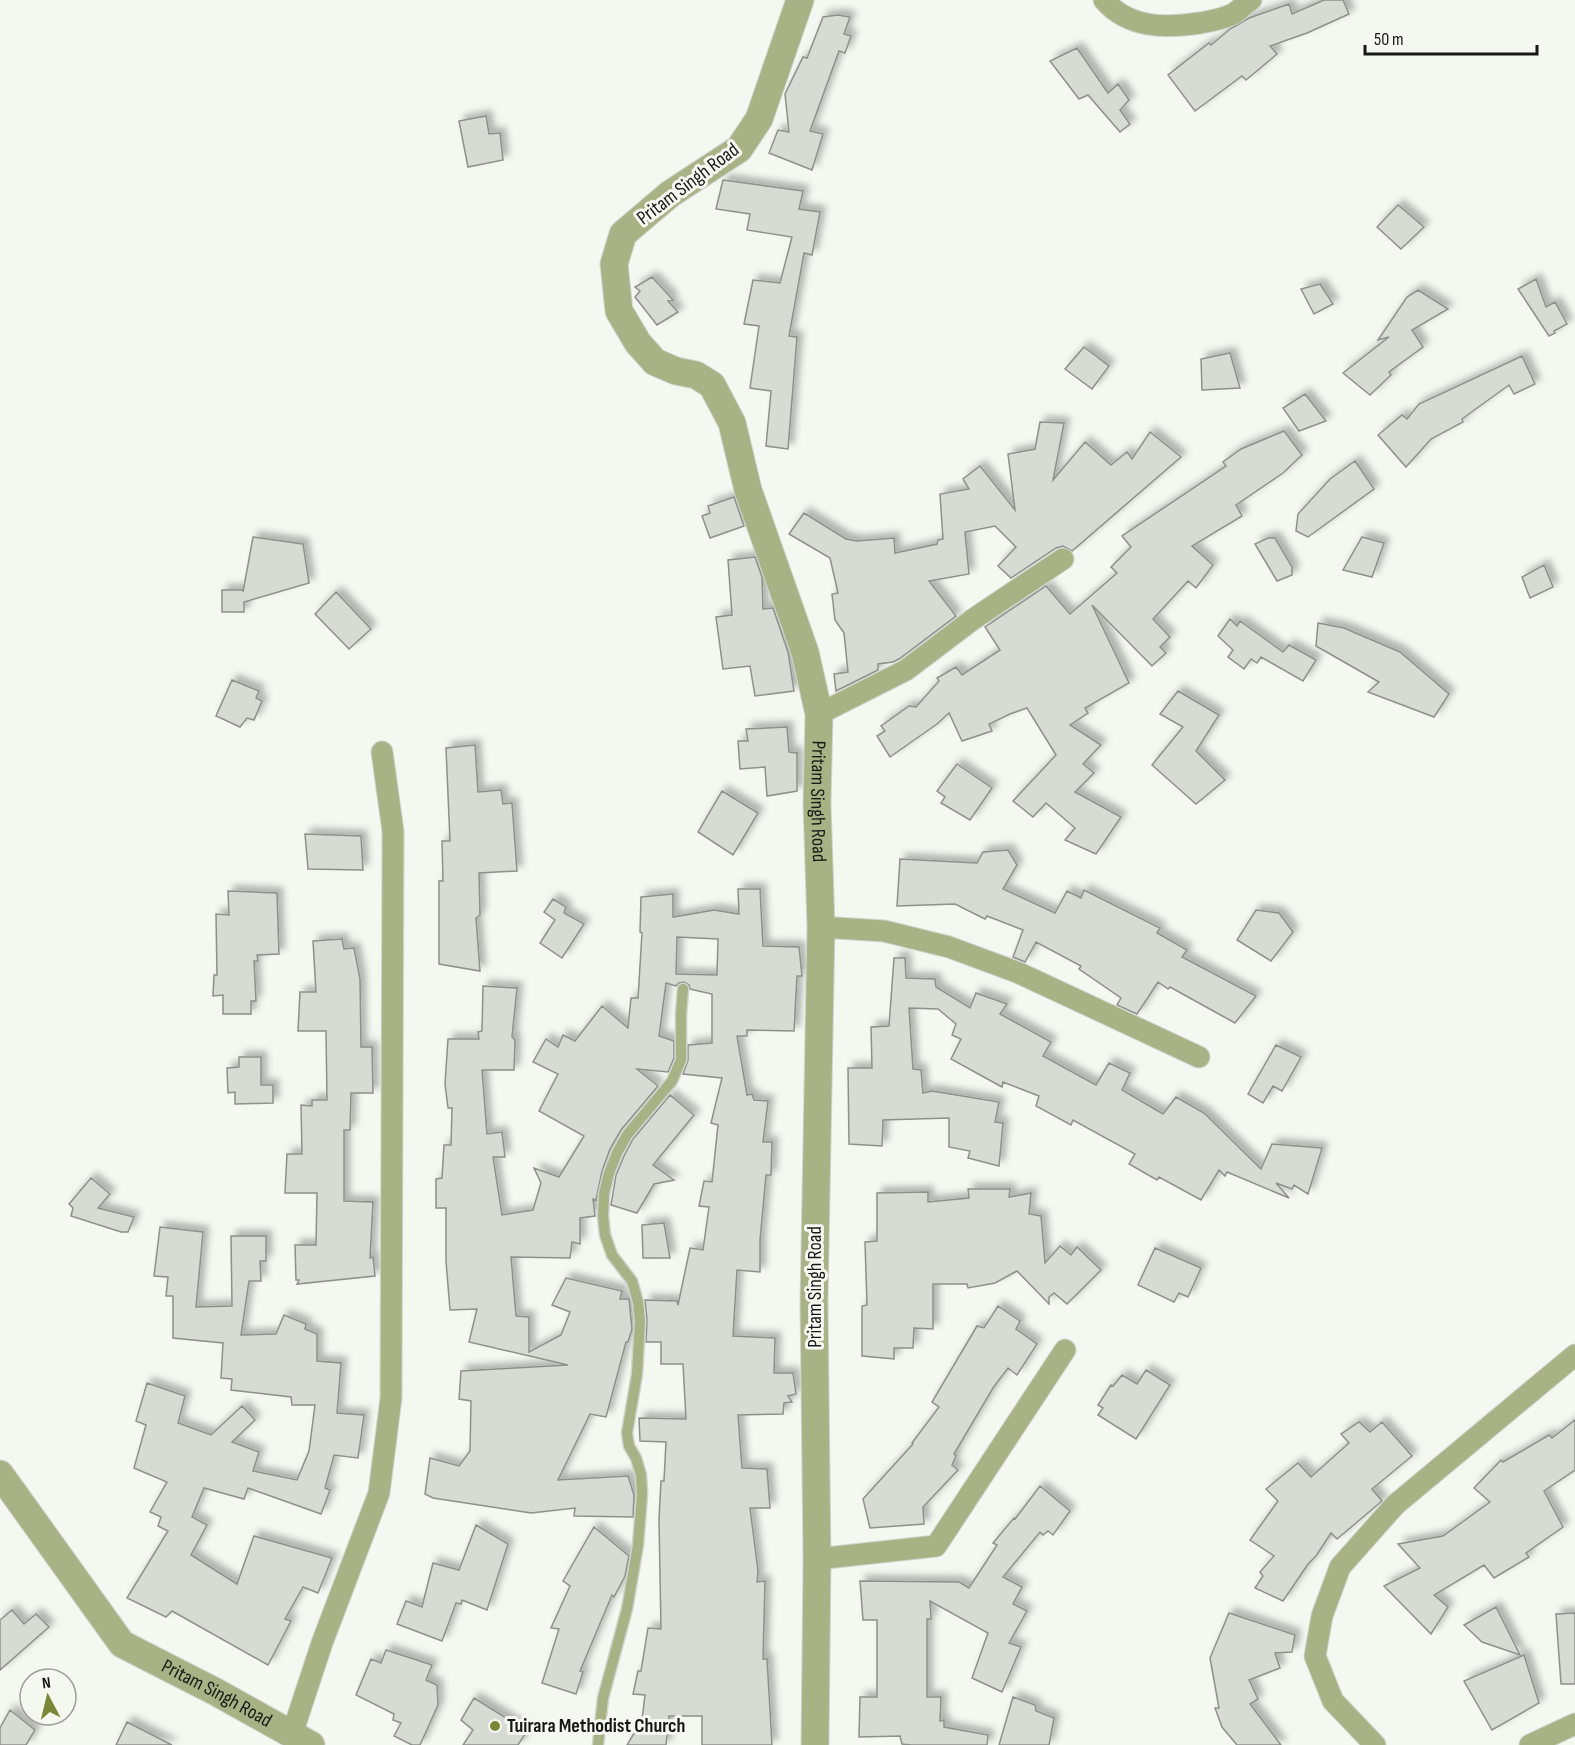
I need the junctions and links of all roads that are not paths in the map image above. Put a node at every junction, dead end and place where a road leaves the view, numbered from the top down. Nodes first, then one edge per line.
1 (800, 0) edge
2 (1104, 0) edge
3 (1251, 0) edge
4 (1063, 559) dead end
5 (819, 714) junction
6 (382, 752) dead end
7 (821, 927) junction
8 (684, 989) dead end
9 (1199, 1057) dead end
10 (1065, 1350) dead end
11 (1575, 1355) edge
12 (0, 1474) edge
13 (817, 1559) junction
14 (1575, 1724) edge
15 (302, 1740) edge
16 (598, 1745) edge
17 (815, 1745) edge
18 (1375, 1745) edge
19 (1530, 1745) edge

1 - 5 street, Pritam Singh Road
2 - 3 street
4 - 5 street
5 - 7 street, Pritam Singh Road
6 - 15 street
7 - 9 street
7 - 13 street, Pritam Singh Road
8 - 16 lane
10 - 13 street
11 - 18 street
12 - 15 street, Pritam Singh Road
13 - 17 street, Pritam Singh Road
14 - 19 street

